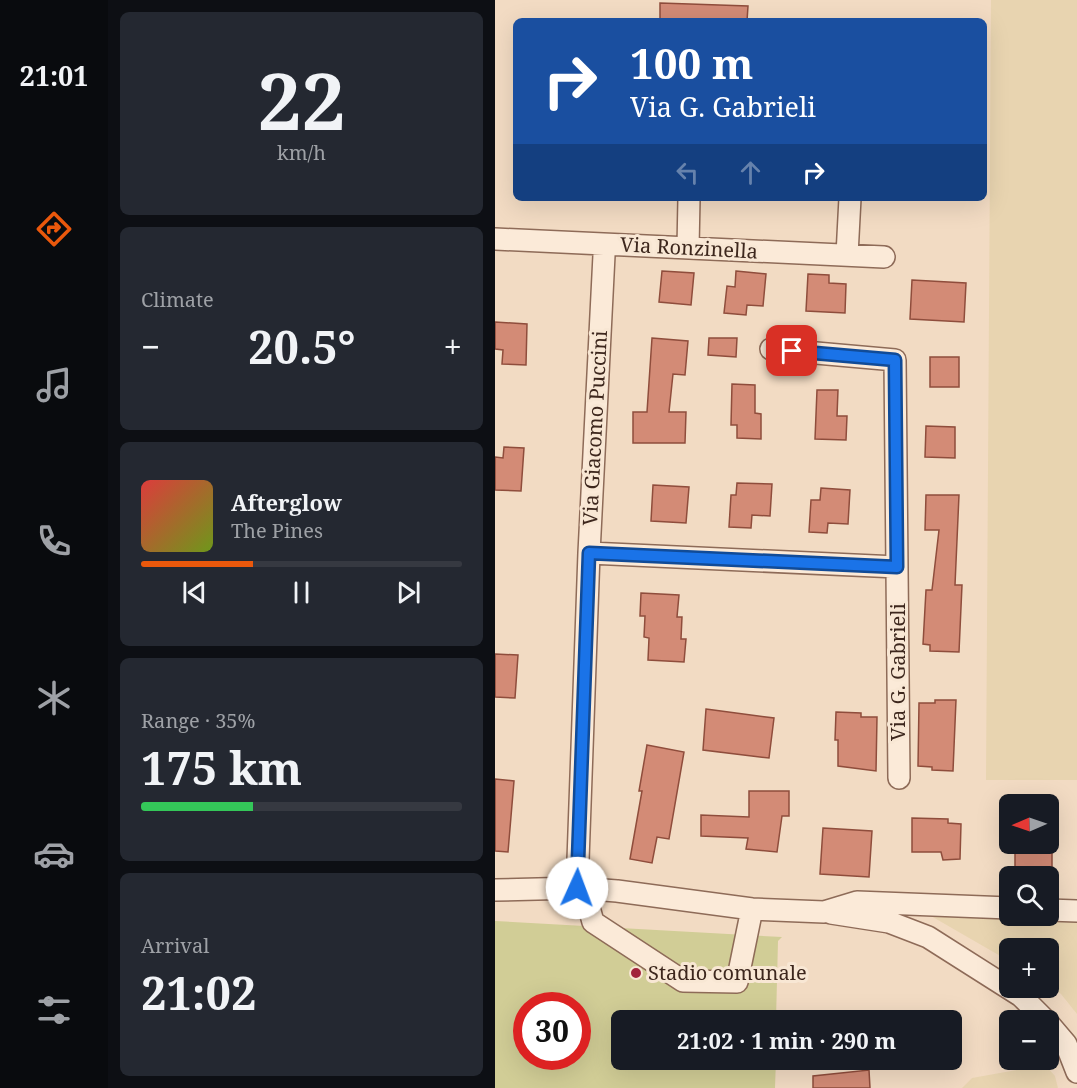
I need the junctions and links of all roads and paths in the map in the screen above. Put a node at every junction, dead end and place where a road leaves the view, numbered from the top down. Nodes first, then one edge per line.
1 (689, 201) edge
2 (850, 201) edge
3 (495, 239) edge
4 (688, 248) junction
5 (604, 255) dead end
6 (847, 255) junction
7 (884, 258) dead end
8 (771, 349) dead end
9 (589, 553) junction
10 (897, 567) junction
11 (899, 778) dead end
12 (581, 889) junction
13 (495, 890) edge
14 (999, 908) edge
15 (752, 909) junction
16 (1059, 910) edge
17 (1077, 911) edge
18 (824, 912) junction
19 (1035, 1010) edge
20 (1059, 1036) edge
21 (1077, 1072) edge

1 - 4 street
2 - 6 street
3 - 4 street, Via Ronzinella
4 - 6 street, Via Ronzinella
5 - 9 street, Via Giacomo Puccini
6 - 7 street, Via Ronzinella
8 - 10 street, Via G. Gabrieli
9 - 10 street
9 - 12 street, Via Giacomo Puccini
10 - 11 street, Via G. Gabrieli
12 - 13 street
12 - 15 street
12 - 15 street, Via Giacomo Puccini
14 - 18 street
15 - 18 street
16 - 17 street
18 - 19 street
20 - 21 street

